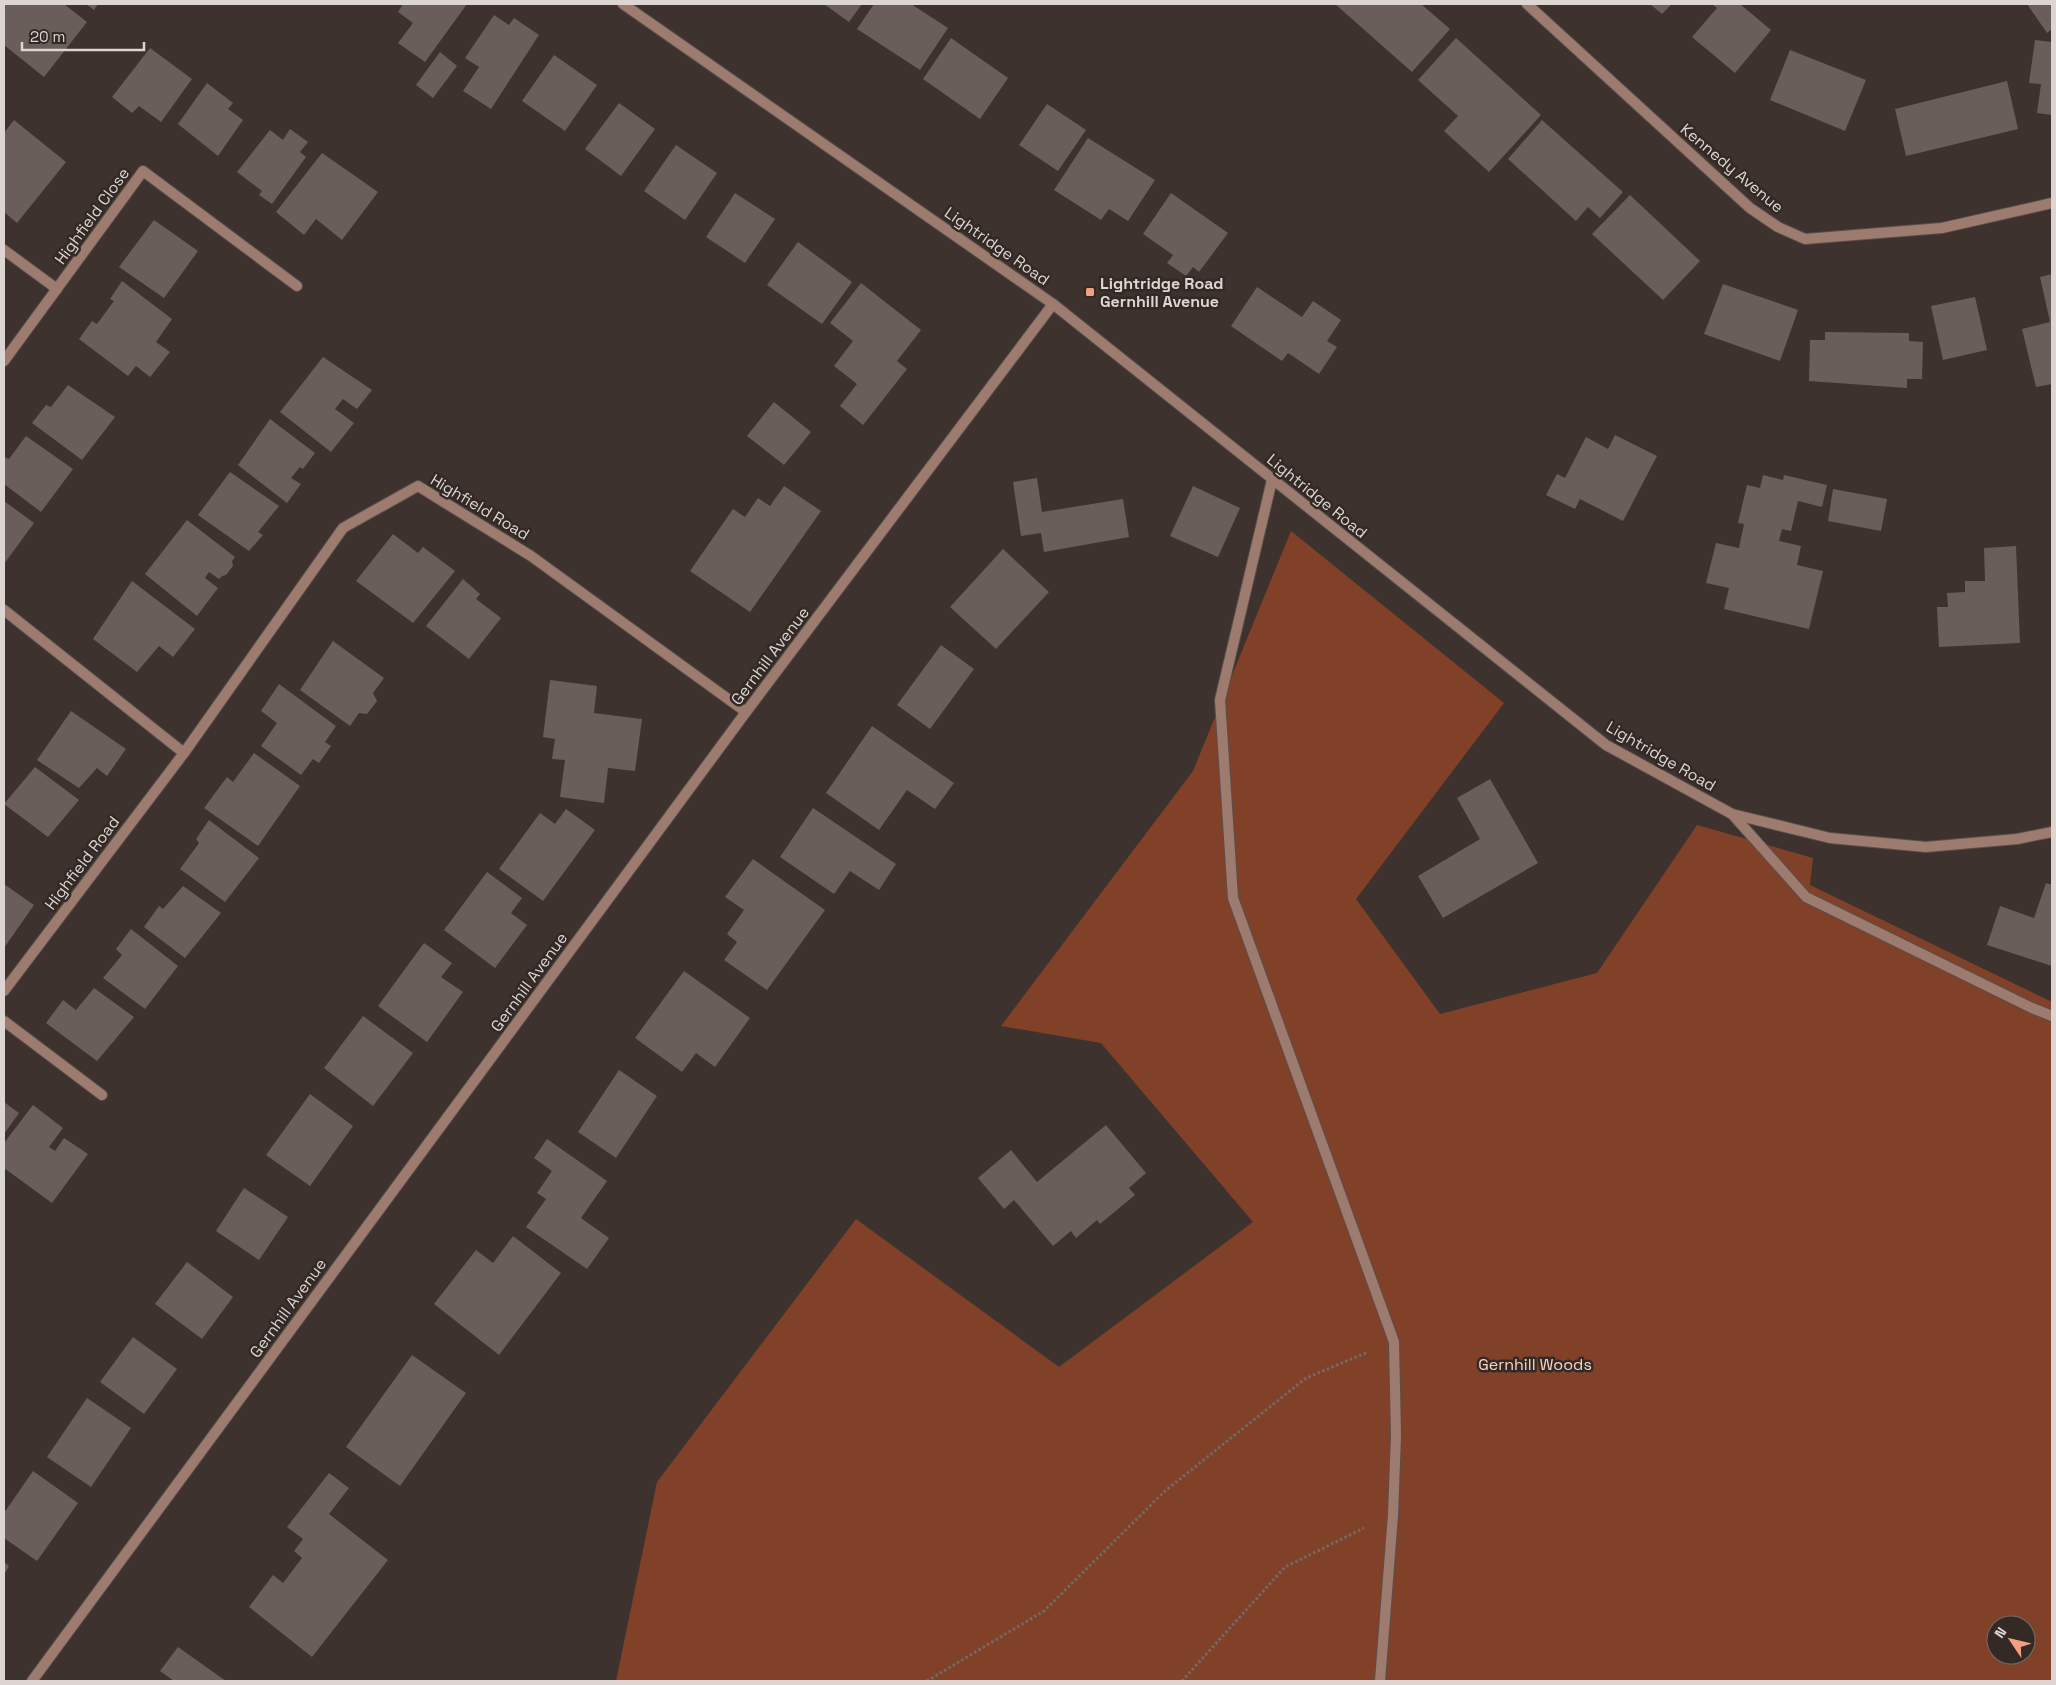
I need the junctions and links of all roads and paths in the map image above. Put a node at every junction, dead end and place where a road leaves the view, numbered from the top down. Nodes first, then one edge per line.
1 (624, 4) edge
2 (1527, 4) edge
3 (2052, 203) edge
4 (4, 250) edge
5 (297, 286) dead end
6 (57, 289) junction
7 (1053, 304) junction
8 (4, 361) edge
9 (1272, 480) junction
10 (4, 610) edge
11 (746, 712) junction
12 (184, 753) junction
13 (1732, 814) junction
14 (2052, 832) edge
15 (4, 992) edge
16 (2052, 1016) edge
17 (4, 1021) edge
18 (102, 1094) dead end
19 (1394, 1342) junction
20 (1392, 1515) junction
21 (32, 1681) edge
22 (927, 1681) edge
23 (1182, 1681) edge
24 (1380, 1681) edge

1 - 7 street, Lightridge Road
2 - 3 street, Kennedy Avenue
4 - 6 street
5 - 6 street, Highfield Close
6 - 8 street, Highfield Close
7 - 9 street, Lightridge Road
7 - 11 street, Gernhill Avenue
9 - 13 street, Lightridge Road
9 - 19 street
10 - 12 street
11 - 12 street, Highfield Road
11 - 21 street, Gernhill Avenue
12 - 15 street, Highfield Road
13 - 14 street, Lightridge Road
13 - 16 street
17 - 18 street
19 - 20 street
19 - 22 path
20 - 23 path
20 - 24 street

